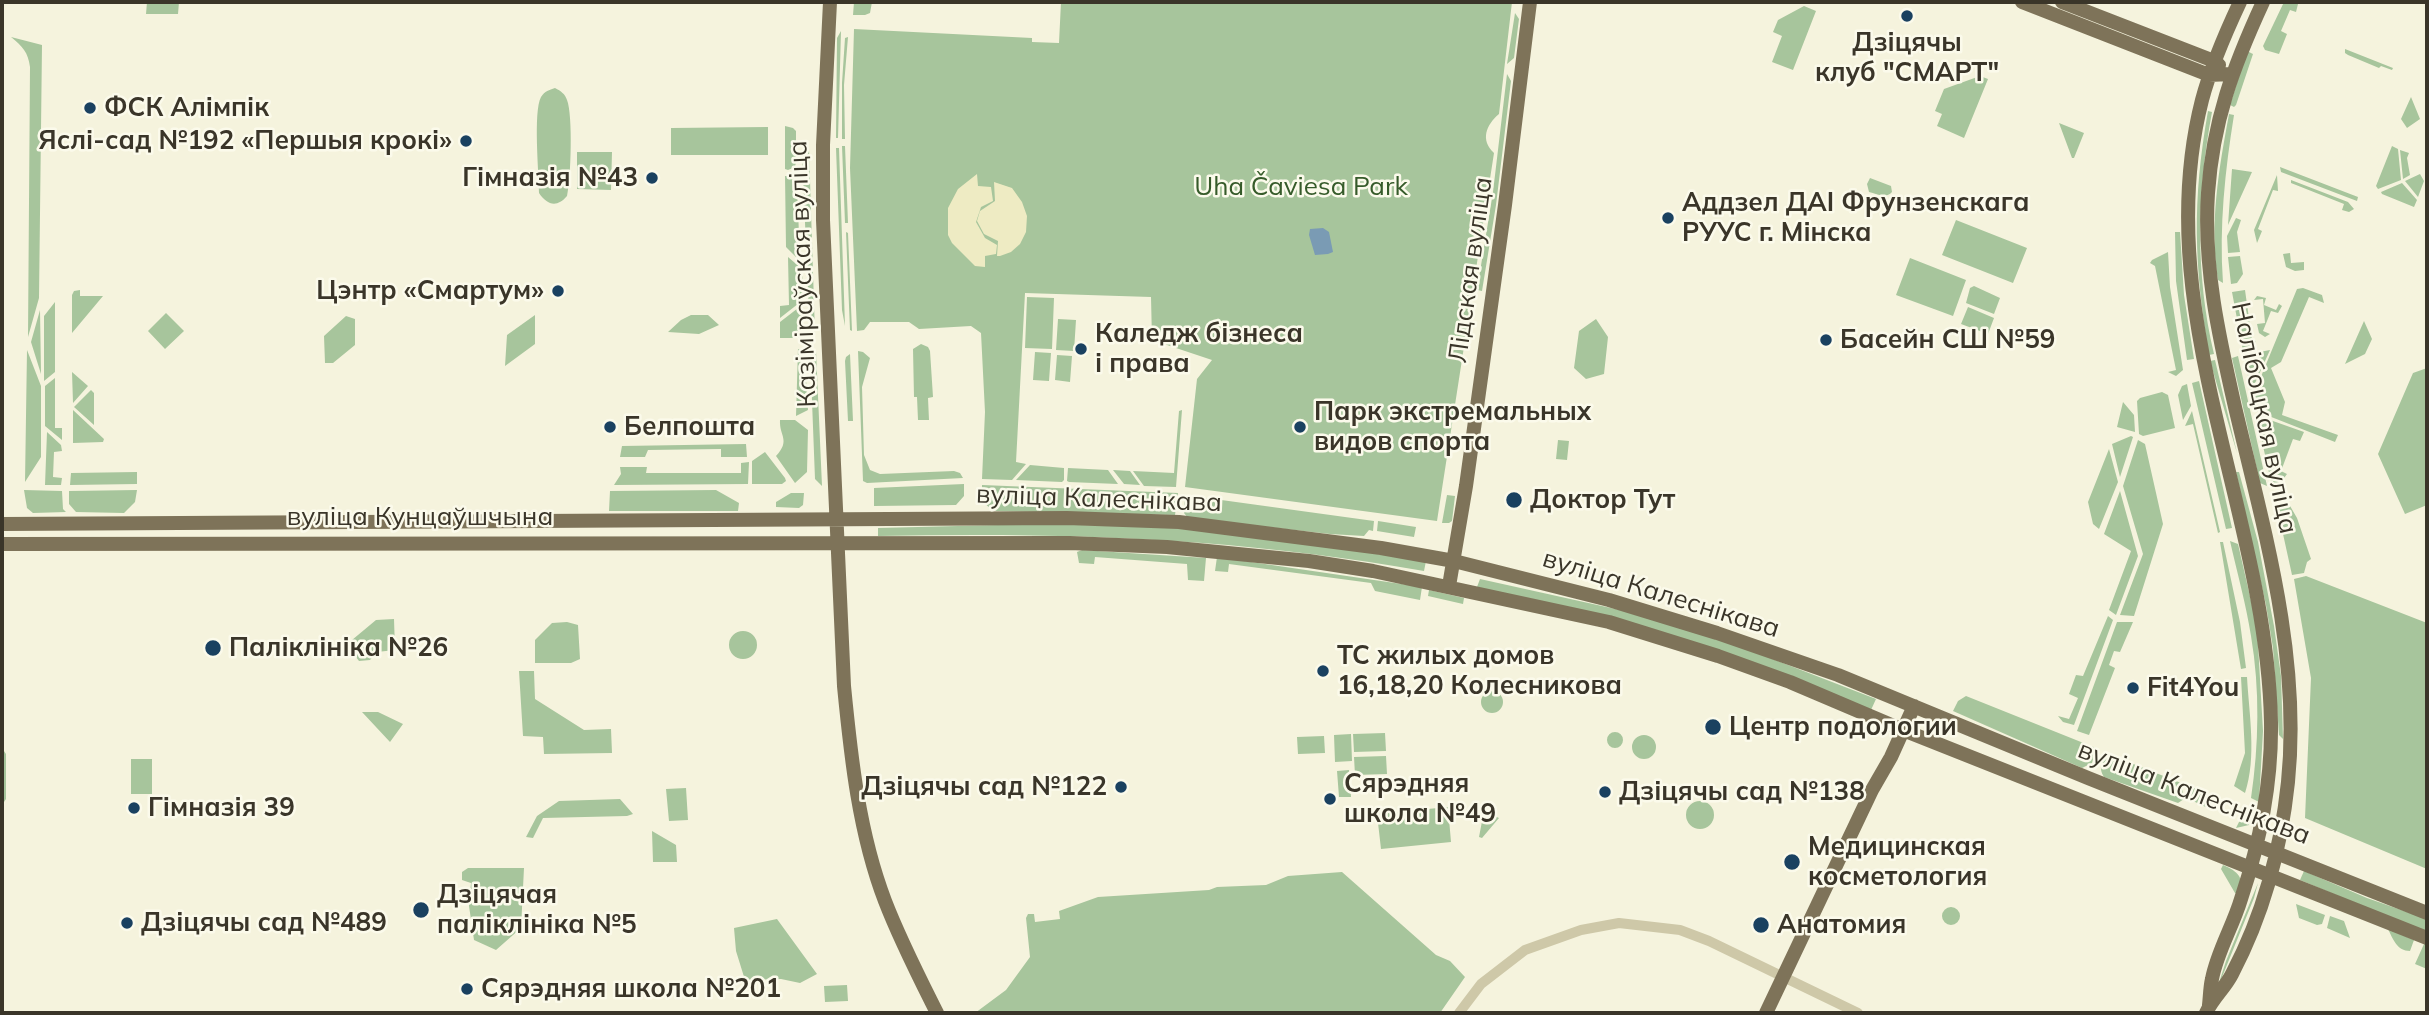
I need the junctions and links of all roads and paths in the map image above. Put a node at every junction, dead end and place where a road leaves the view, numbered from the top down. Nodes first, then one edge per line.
1 (830, 2) edge
2 (1530, 2) edge
3 (2022, 2) edge
4 (2062, 2) edge
5 (2240, 2) edge
6 (2263, 2) edge
7 (2214, 61) junction
8 (2231, 74) junction
9 (2209, 75) junction
10 (2248, 462) junction
11 (2228, 467) junction
12 (837, 519) junction
13 (2, 524) edge
14 (2, 544) edge
15 (838, 544) junction
16 (1454, 561) junction
17 (1449, 586) junction
18 (1914, 706) junction
19 (1903, 730) junction
20 (2257, 843) junction
21 (2277, 852) junction
22 (2250, 868) junction
23 (2271, 876) junction
24 (2427, 913) edge
25 (2427, 938) edge
26 (1783, 978) junction
27 (2208, 1009) edge
28 (937, 1013) edge
29 (1458, 1013) edge
30 (1766, 1013) edge
31 (1857, 1013) edge

1 - 12 main road, Казіміраўская вуліца
2 - 16 main road, Лідская вуліца
3 - 9 main road
4 - 7 main road
5 - 7 main road, Налібоцкая вуліца
6 - 8 main road, Налібоцкая вуліца
7 - 8 main road
7 - 9 main road, Налібоцкая вуліца
8 - 9 main road
8 - 10 main road, Налібоцкая вуліца
9 - 11 main road, Налібоцкая вуліца
10 - 11 main road
10 - 21 main road, Налібоцкая вуліца
11 - 20 main road, Налібоцкая вуліца
12 - 13 main road, вуліца Кунцаўшчына
12 - 15 main road, Казіміраўская вуліца
12 - 16 main road, вуліца Калеснікава
14 - 15 main road, вуліца Кунцаўшчына
15 - 17 main road, вуліца Калеснікава
15 - 28 main road, Казіміраўская вуліца
16 - 17 main road, Лідская вуліца
16 - 18 main road, вуліца Калеснікава
17 - 19 main road, вуліца Калеснікава
18 - 19 main road
18 - 20 main road, вуліца Калеснікава
19 - 22 main road, вуліца Калеснікава
19 - 26 main road
20 - 21 main road, вуліца Калеснікава
20 - 22 main road, Налібоцкая вуліца
21 - 23 main road, Налібоцкая вуліца
21 - 24 main road, вуліца Калеснікава
22 - 23 main road, вуліца Калеснікава
22 - 27 main road, Налібоцкая вуліца
23 - 25 main road, вуліца Калеснікава
23 - 27 main road, Налібоцкая вуліца
26 - 29 street
26 - 30 main road
26 - 31 street

